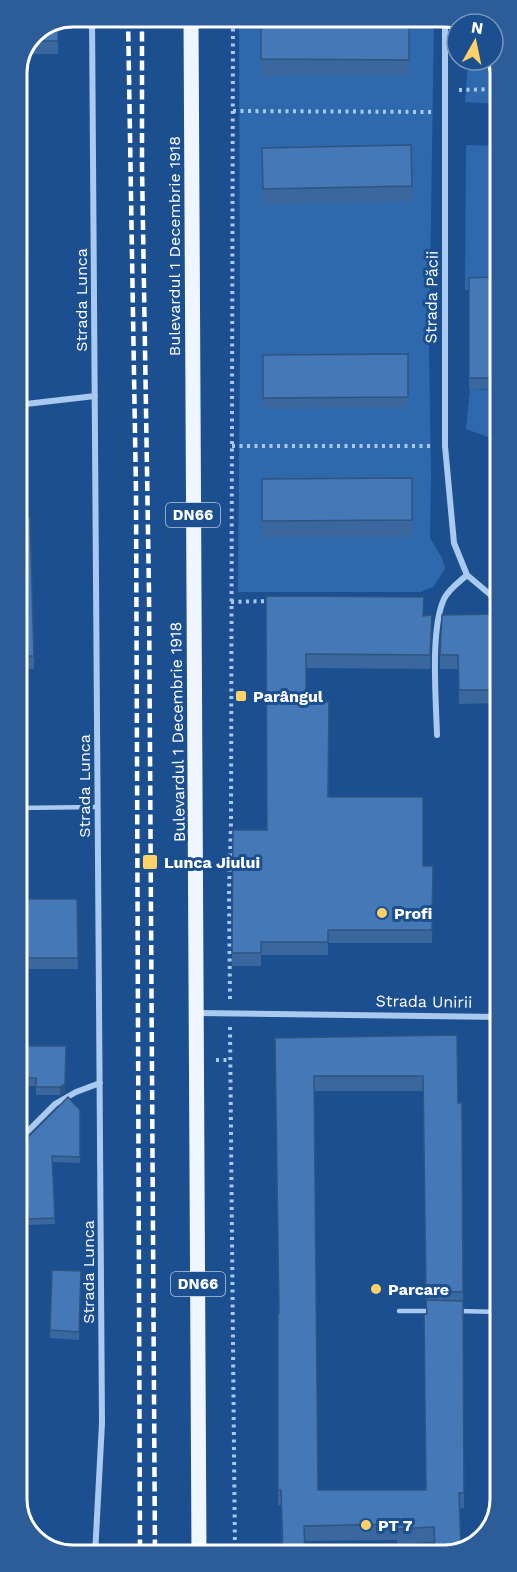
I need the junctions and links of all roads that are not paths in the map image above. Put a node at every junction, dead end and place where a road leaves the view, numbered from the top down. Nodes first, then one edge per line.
1 (92, 27) edge
2 (191, 27) edge
3 (446, 72) edge
4 (95, 396) junction
5 (27, 404) edge
6 (466, 575) junction
7 (490, 595) edge
8 (436, 735) dead end
9 (98, 807) junction
10 (27, 808) edge
11 (198, 1013) junction
12 (490, 1014) edge
13 (100, 1083) junction
14 (27, 1132) edge
15 (399, 1311) dead end
16 (434, 1311) edge
17 (457, 1311) edge
18 (490, 1312) edge
19 (96, 1545) edge
20 (199, 1545) edge

1 - 4 street, Strada Lunca
2 - 11 main road, Bulevardul 1 Decembrie 1918 / DN66
3 - 6 street, Strada Păcii
4 - 5 street
4 - 9 street, Strada Lunca
6 - 7 street
6 - 8 street
9 - 10 lane
9 - 13 street, Strada Lunca
11 - 12 street, Strada Unirii
11 - 20 main road, Bulevardul 1 Decembrie 1918 / DN66
13 - 14 street
13 - 19 street, Strada Lunca
15 - 16 lane
17 - 18 lane

